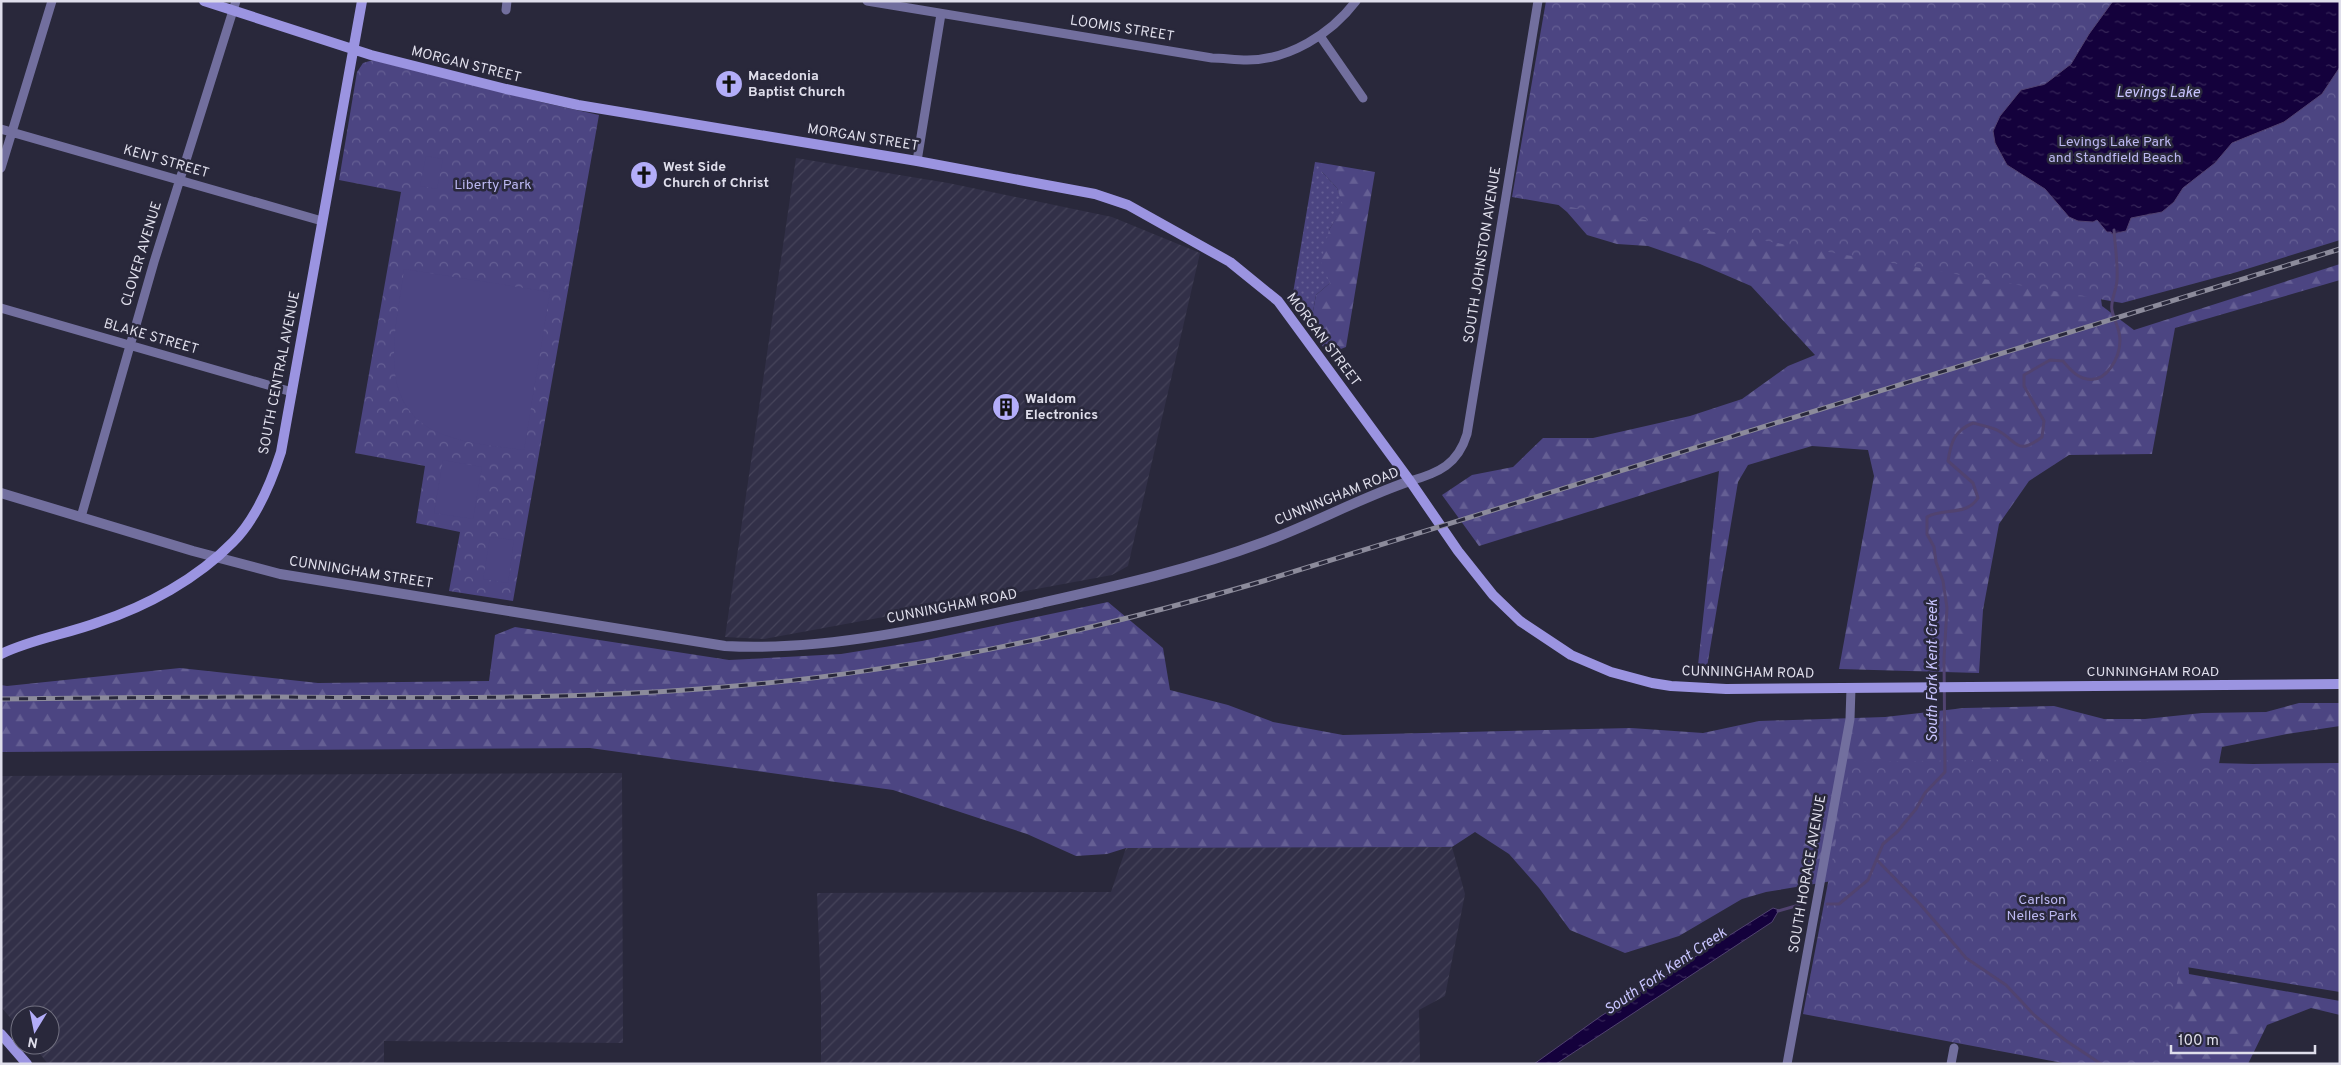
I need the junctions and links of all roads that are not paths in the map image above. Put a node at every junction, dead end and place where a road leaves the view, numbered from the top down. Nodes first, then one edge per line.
1 (52, 1) edge
2 (204, 1) edge
3 (362, 1) edge
4 (867, 1) edge
5 (1356, 1) edge
6 (1538, 1) edge
7 (235, 6) edge
8 (941, 14) junction
9 (1320, 36) junction
10 (354, 49) junction
11 (1363, 98) dead end
12 (1, 129) edge
13 (12, 132) junction
14 (917, 161) junction
15 (1, 168) edge
16 (179, 180) junction
17 (322, 221) junction
18 (1, 308) edge
19 (129, 345) junction
20 (292, 392) junction
21 (1410, 481) junction
22 (1, 493) edge
23 (81, 517) junction
24 (216, 557) junction
25 (725, 646) joint
26 (1, 654) edge
27 (2340, 684) edge
28 (1850, 688) junction
29 (1, 1034) edge
30 (1954, 1048) dead end
31 (27, 1064) edge
32 (1788, 1064) edge
33 (1951, 1064) edge

1 - 13 street
2 - 7 main road, MORGAN STREET
3 - 10 main road, SOUTH CENTRAL AVENUE
4 - 8 street, LOOMIS STREET
5 - 9 street, LOOMIS STREET
6 - 21 street, SOUTH JOHNSTON AVENUE
7 - 10 main road, MORGAN STREET
7 - 16 street, CLOVER AVENUE
8 - 9 street, LOOMIS STREET
8 - 14 street
9 - 11 street
10 - 14 main road, MORGAN STREET
10 - 17 main road, SOUTH CENTRAL AVENUE
12 - 13 street, KENT STREET
13 - 15 street
13 - 16 street, KENT STREET
14 - 21 main road, MORGAN STREET
16 - 17 street, KENT STREET
16 - 19 street, CLOVER AVENUE
17 - 20 main road, SOUTH CENTRAL AVENUE
18 - 19 street, BLAKE STREET
19 - 20 street, BLAKE STREET
19 - 23 street, CLOVER AVENUE
20 - 24 main road, SOUTH CENTRAL AVENUE
21 - 25 street, CUNNINGHAM ROAD
21 - 28 main road, CUNNINGHAM ROAD
22 - 23 street, CUNNINGHAM STREET
23 - 24 street, CUNNINGHAM STREET
24 - 25 street, CUNNINGHAM STREET
24 - 26 main road, SOUTH CENTRAL AVENUE
27 - 28 main road, CUNNINGHAM ROAD
28 - 32 street, SOUTH HORACE AVENUE
29 - 31 main road
30 - 33 street

